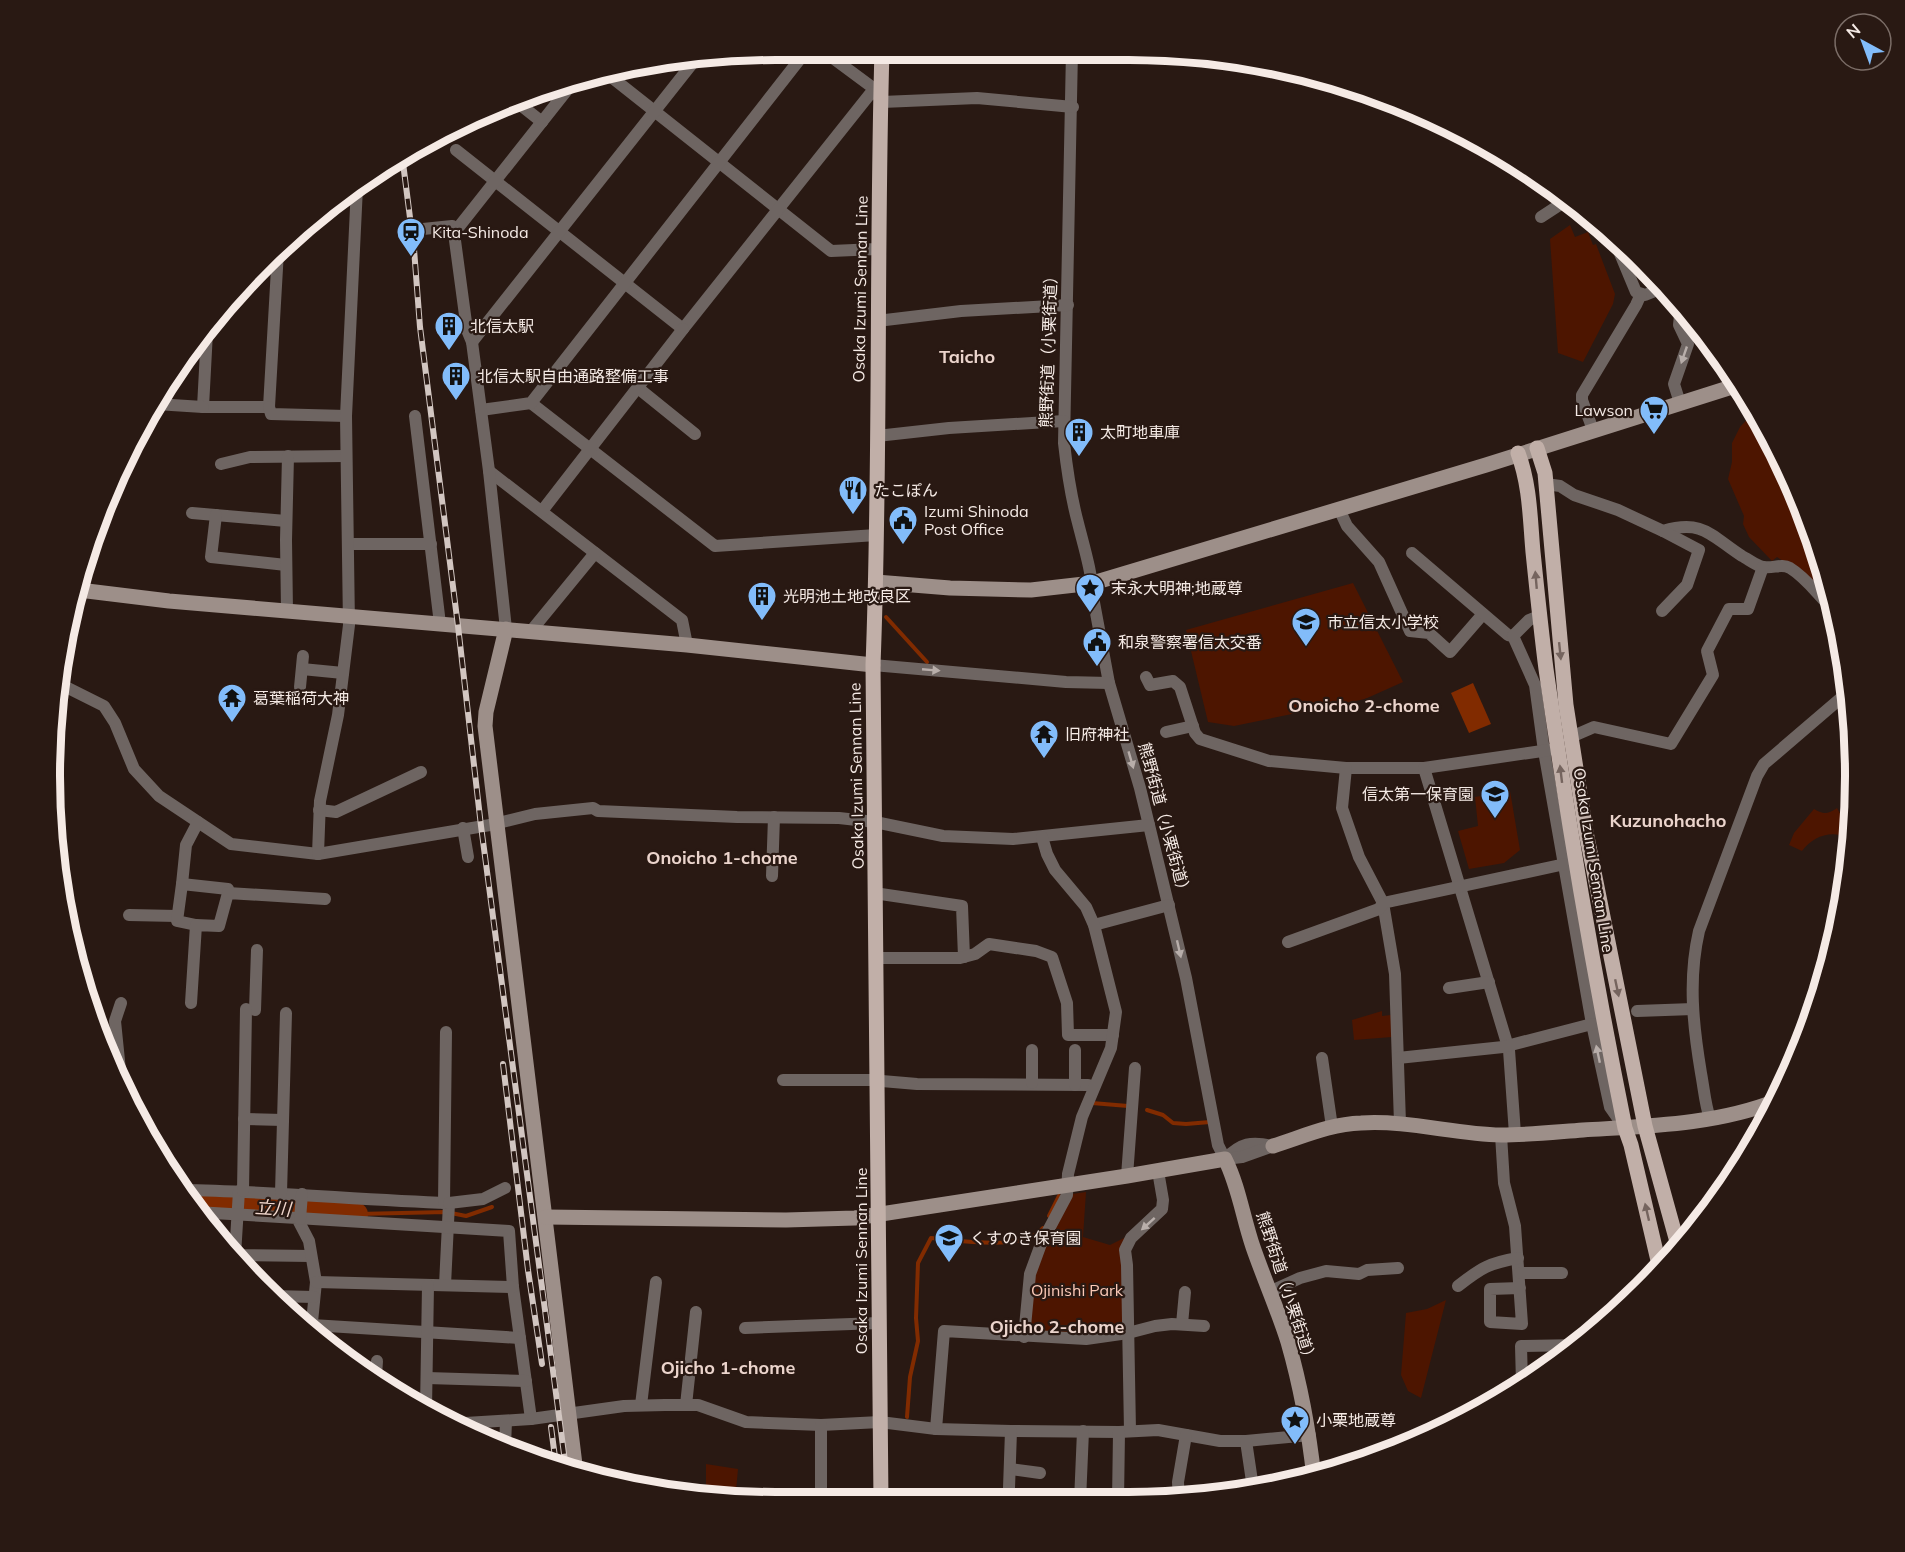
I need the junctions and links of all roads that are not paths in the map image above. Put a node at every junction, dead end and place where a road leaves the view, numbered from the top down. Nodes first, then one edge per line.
1 (799, 60) edge
2 (834, 60) edge
3 (882, 60) edge
4 (1072, 60) edge
5 (691, 65) edge
6 (613, 79) edge
7 (565, 92) edge
8 (881, 98) junction
9 (523, 107) edge
10 (1072, 107) junction
11 (655, 111) junction
12 (542, 122) junction
13 (456, 150) dead end
14 (718, 163) junction
15 (495, 181) junction
16 (357, 196) edge
17 (1560, 205) edge
18 (779, 210) junction
19 (1541, 218) dead end
20 (423, 229) dead end
21 (560, 231) junction
22 (454, 232) junction
23 (877, 249) junction
24 (1622, 258) edge
25 (277, 263) edge
26 (625, 282) junction
27 (1655, 292) edge
28 (1641, 294) junction
29 (1068, 305) junction
30 (1680, 319) edge
31 (877, 321) junction
32 (683, 329) junction
33 (206, 342) edge
34 (472, 342) junction
35 (638, 388) junction
36 (1730, 388) edge
37 (531, 403) junction
38 (1680, 403) junction
39 (164, 405) edge
40 (203, 407) junction
41 (268, 407) junction
42 (481, 410) junction
43 (346, 416) junction
44 (415, 416) dead end
45 (1064, 422) junction
46 (1593, 430) junction
47 (695, 434) dead end
48 (876, 436) junction
49 (1537, 448) junction
50 (590, 450) junction
51 (1518, 453) junction
52 (288, 456) junction
53 (346, 456) junction
54 (221, 464) dead end
55 (489, 471) junction
56 (1546, 484) junction
57 (1339, 509) junction
58 (542, 511) junction
59 (192, 513) dead end
60 (216, 515) junction
61 (286, 521) junction
62 (1663, 531) junction
63 (876, 535) junction
64 (348, 544) junction
65 (431, 544) junction
66 (1412, 552) dead end
67 (595, 553) junction
68 (286, 566) junction
69 (1763, 567) junction
70 (876, 582) junction
71 (1093, 583) junction
72 (84, 591) edge
73 (1822, 597) edge
74 (287, 611) junction
75 (1662, 611) dead end
76 (1483, 614) junction
77 (1539, 616) junction
78 (349, 617) junction
79 (440, 624) junction
80 (506, 629) junction
81 (531, 631) junction
82 (1514, 636) junction
83 (687, 645) junction
84 (303, 656) dead end
85 (873, 664) junction
86 (302, 669) junction
87 (344, 673) junction
88 (1146, 677) dead end
89 (1109, 683) junction
90 (66, 687) edge
91 (300, 687) dead end
92 (1840, 698) edge
93 (1192, 726) junction
94 (1166, 732) dead end
95 (1571, 737) junction
96 (1550, 748) junction
97 (1346, 768) junction
98 (1425, 768) junction
99 (421, 772) dead end
100 (319, 810) junction
101 (774, 817) junction
102 (198, 822) junction
103 (496, 822) junction
104 (875, 822) junction
105 (1149, 825) junction
106 (463, 828) junction
107 (1042, 837) junction
108 (318, 854) junction
109 (468, 857) dead end
110 (1564, 864) junction
111 (772, 876) dead end
112 (182, 884) junction
113 (1460, 885) junction
114 (228, 893) junction
115 (874, 894) junction
116 (325, 899) dead end
117 (1383, 903) junction
118 (1169, 905) junction
119 (129, 915) dead end
120 (177, 916) junction
121 (196, 925) junction
122 (1094, 925) junction
123 (1288, 942) dead end
124 (257, 950) dead end
125 (964, 957) junction
126 (875, 958) junction
127 (1489, 982) junction
128 (1449, 988) dead end
129 (121, 1003) dead end
130 (191, 1003) dead end
131 (1693, 1009) junction
132 (1637, 1011) dead end
133 (286, 1013) dead end
134 (1592, 1024) junction
135 (446, 1032) dead end
136 (1113, 1035) junction
137 (1508, 1045) junction
138 (1032, 1050) dead end
139 (1075, 1050) dead end
140 (1322, 1058) dead end
141 (1398, 1058) junction
142 (119, 1060) edge
143 (808, 1066) dead end
144 (1135, 1068) dead end
145 (783, 1080) dead end
146 (808, 1080) junction
147 (878, 1080) junction
148 (1032, 1083) junction
149 (1075, 1085) junction
150 (1094, 1087) junction
151 (1764, 1106) edge
152 (244, 1119) junction
153 (1710, 1119) junction
154 (283, 1120) junction
155 (1400, 1123) junction
156 (1645, 1126) junction
157 (1332, 1127) junction
158 (1625, 1128) junction
159 (1508, 1134) junction
160 (1273, 1146) joint
161 (1225, 1159) junction
162 (1158, 1171) junction
163 (1127, 1176) junction
164 (1068, 1185) junction
165 (505, 1188) dead end
166 (193, 1190) edge
167 (240, 1192) junction
168 (281, 1192) junction
169 (302, 1196) junction
170 (447, 1203) junction
171 (208, 1212) edge
172 (238, 1212) junction
173 (880, 1213) junction
174 (299, 1216) junction
175 (546, 1217) junction
176 (447, 1225) junction
177 (1676, 1237) edge
178 (236, 1245) edge
179 (245, 1255) edge
180 (311, 1256) junction
181 (1518, 1258) junction
182 (1657, 1258) edge
183 (1398, 1268) dead end
184 (1520, 1273) junction
185 (1562, 1273) dead end
186 (316, 1281) junction
187 (656, 1281) dead end
188 (428, 1285) junction
189 (445, 1285) junction
190 (1458, 1286) dead end
191 (513, 1287) junction
192 (1520, 1288) dead end
193 (1185, 1292) dead end
194 (1269, 1292) junction
195 (285, 1296) edge
196 (314, 1297) junction
197 (696, 1312) dead end
198 (312, 1320) edge
199 (879, 1323) junction
200 (1182, 1324) junction
201 (1204, 1326) dead end
202 (321, 1328) edge
203 (745, 1328) dead end
204 (428, 1332) junction
205 (1128, 1333) junction
206 (1024, 1336) junction
207 (520, 1338) junction
208 (1560, 1348) edge
209 (377, 1361) dead end
210 (376, 1370) edge
211 (1522, 1374) edge
212 (427, 1378) junction
213 (526, 1381) junction
214 (426, 1400) edge
215 (641, 1405) junction
216 (686, 1405) junction
217 (568, 1414) junction
218 (531, 1419) junction
219 (506, 1421) junction
220 (880, 1422) junction
221 (470, 1423) edge
222 (821, 1425) junction
223 (936, 1429) junction
224 (1011, 1431) junction
225 (1083, 1431) junction
226 (1125, 1432) junction
227 (1186, 1435) junction
228 (1310, 1436) junction
229 (506, 1439) edge
230 (1246, 1441) junction
231 (575, 1463) edge
232 (1313, 1468) edge
233 (1010, 1469) junction
234 (1040, 1473) dead end
235 (1252, 1481) edge
236 (1009, 1488) dead end
237 (1178, 1490) edge
238 (821, 1492) edge
239 (881, 1492) edge
240 (1080, 1492) edge
241 (1119, 1492) edge

1 - 14 street
2 - 8 street
3 - 8 main road, Osaka Izumi Sennan Line
4 - 10 street, 熊野街道（小栗街道）
5 - 11 street
6 - 11 street
7 - 12 street
8 - 10 street
8 - 18 street
8 - 23 main road, Osaka Izumi Sennan Line
9 - 12 street
10 - 29 street, 熊野街道（小栗街道）
11 - 14 street
11 - 21 street
12 - 15 street
13 - 15 street
14 - 18 street
14 - 26 street
15 - 21 street
15 - 22 street
16 - 43 street
17 - 19 street
18 - 23 street
18 - 32 street
20 - 22 street
21 - 26 street
21 - 34 street
22 - 34 street
23 - 31 main road, Osaka Izumi Sennan Line
24 - 28 street
25 - 41 street
26 - 32 street
26 - 37 street
27 - 28 street
28 - 46 street
29 - 31 street
29 - 45 street, 熊野街道（小栗街道）
30 -> 38 street
31 - 48 main road, Osaka Izumi Sennan Line
32 - 35 street
33 - 40 street
34 - 42 street
35 - 47 street
35 - 50 street
36 - 38 street
37 - 42 street
37 - 50 street
38 - 46 street
39 - 40 street
40 - 41 street
41 - 43 street
42 - 55 street
43 - 53 street
44 - 65 street
45 - 48 street
45 - 71 street, 熊野街道（小栗街道）
46 - 49 street
48 - 63 main road, Osaka Izumi Sennan Line
49 - 51 street
49 - 56 main road, Osaka Izumi Sennan Line
50 - 58 street
50 - 63 street
51 - 57 street
77 -> 51 main road, Osaka Izumi Sennan Line
52 - 53 street
52 - 54 street
52 - 61 street
53 - 64 street
55 - 58 street
55 - 80 street
56 - 62 street
56 -> 95 main road, Osaka Izumi Sennan Line
57 - 71 street
57 - 76 street
58 - 67 street
59 - 60 street
60 - 61 street
60 - 68 street
61 - 68 street
62 - 69 street
62 - 75 street
63 - 70 main road, Osaka Izumi Sennan Line
64 - 65 street
64 - 78 street
65 - 79 street
66 - 76 street
67 - 81 street
67 - 83 street
68 - 74 street
69 - 73 street
69 - 95 street
70 - 71 street
70 - 85 main road, Osaka Izumi Sennan Line
71 - 89 street, 熊野街道（小栗街道）
72 - 74 street
74 - 78 street
76 - 82 street
77 - 82 street
77 - 96 main road, Osaka Izumi Sennan Line
78 - 79 street
78 - 87 street
79 - 80 street
80 - 81 street
80 - 103 street
81 - 83 street
82 - 96 street
83 - 85 street
84 - 86 street
85 -> 89 street
85 - 104 main road, Osaka Izumi Sennan Line
86 - 87 street
86 - 91 street
87 - 100 street
88 - 93 street
89 -> 105 street, 熊野街道（小栗街道）
90 - 102 street
92 - 131 street
93 - 94 street
93 - 97 street
95 -> 156 main road, Osaka Izumi Sennan Line
96 - 98 street
96 - 110 street
158 -> 96 main road, Osaka Izumi Sennan Line
97 - 98 street
97 - 117 street
98 - 113 street
99 - 100 street
100 - 108 street
101 - 103 street
101 - 104 street
101 - 111 street
102 - 108 street
102 - 112 street
103 - 106 street
103 - 175 street
104 - 107 street
104 - 115 main road, Osaka Izumi Sennan Line
105 - 107 street
105 - 118 street, 熊野街道（小栗街道）
106 - 108 street
106 - 109 street
107 - 122 street
110 - 113 street
110 - 134 street
112 - 114 street
112 - 120 street
113 - 117 street
113 - 127 street
114 - 116 street
114 - 121 street
115 - 125 street
115 - 126 main road, Osaka Izumi Sennan Line
117 - 123 street
117 - 141 street
118 - 122 street
118 -> 161 street, 熊野街道（小栗街道）
119 - 120 street
120 - 121 street
121 - 130 street
122 - 136 street
124 - 152 street
125 - 126 street
125 - 136 street
126 - 147 main road, Osaka Izumi Sennan Line
127 - 128 street
127 - 137 street
129 - 142 street
131 - 132 street
131 - 153 street
133 - 154 street
134 - 137 street
158 -> 134 street
135 - 170 street
136 - 150 street
137 - 141 street
137 - 159 street
138 - 148 street
139 - 149 street
140 - 157 street
141 - 155 street
143 - 146 street
144 - 163 street
145 - 146 street
146 - 147 street
147 - 148 street
147 - 173 main road, Osaka Izumi Sennan Line
148 - 149 street
149 - 150 street
150 - 164 street
151 - 153 street
152 - 154 street
152 - 167 street
153 - 156 street
154 - 168 street
155 - 157 street
155 - 159 street
156 - 158 street
156 - 177 main road, Osaka Izumi Sennan Line
157 - 160 street
158 - 159 street
182 -> 158 main road, Osaka Izumi Sennan Line
159 - 181 street
160 - 161 street
161 - 162 street
161 - 194 street, 熊野街道（小栗街道）
162 - 163 street
162 -> 205 street
163 - 164 street
164 - 173 street
164 - 206 street
165 - 170 street
166 - 167 street
167 - 168 street
167 - 172 street
168 - 169 street
169 - 170 street
169 - 174 street
170 - 176 street
171 - 172 street
172 - 174 street
172 - 178 street
173 - 175 street
173 - 199 main road, Osaka Izumi Sennan Line
174 - 176 street
174 - 180 street
175 - 217 street
176 - 189 street
176 - 191 street
179 - 180 street
180 - 186 street
181 - 184 street
181 - 190 street
183 - 194 street
184 - 185 street
184 - 192 street
186 - 188 street
186 - 196 street
187 - 215 street
188 - 189 street
188 - 204 street
189 - 191 street
191 - 207 street
193 - 200 street
194 - 228 street, 熊野街道（小栗街道）
195 - 196 street
196 - 198 street
197 - 216 street
199 - 203 street
199 - 220 main road, Osaka Izumi Sennan Line
200 - 201 street
200 - 205 street
202 - 204 street
204 - 207 street
204 - 212 street
205 - 206 street
205 - 226 street
206 - 223 street
207 - 213 street
208 - 211 street
209 - 210 street
212 - 213 street
212 - 214 street
213 - 218 street
215 - 216 street
215 - 217 street
216 - 222 street
217 - 218 street
217 - 231 street
218 - 219 street
219 - 221 street
219 - 229 street
220 - 222 street
220 - 223 street
220 - 239 main road, Osaka Izumi Sennan Line
222 - 238 street
223 - 224 street
224 - 225 street
224 - 233 street
225 - 226 street
225 - 240 street
226 - 227 street
226 - 241 street
227 - 230 street
227 - 237 street
228 - 230 street
228 - 232 street, 熊野街道（小栗街道）
230 - 235 street
233 - 234 street
233 - 236 street

